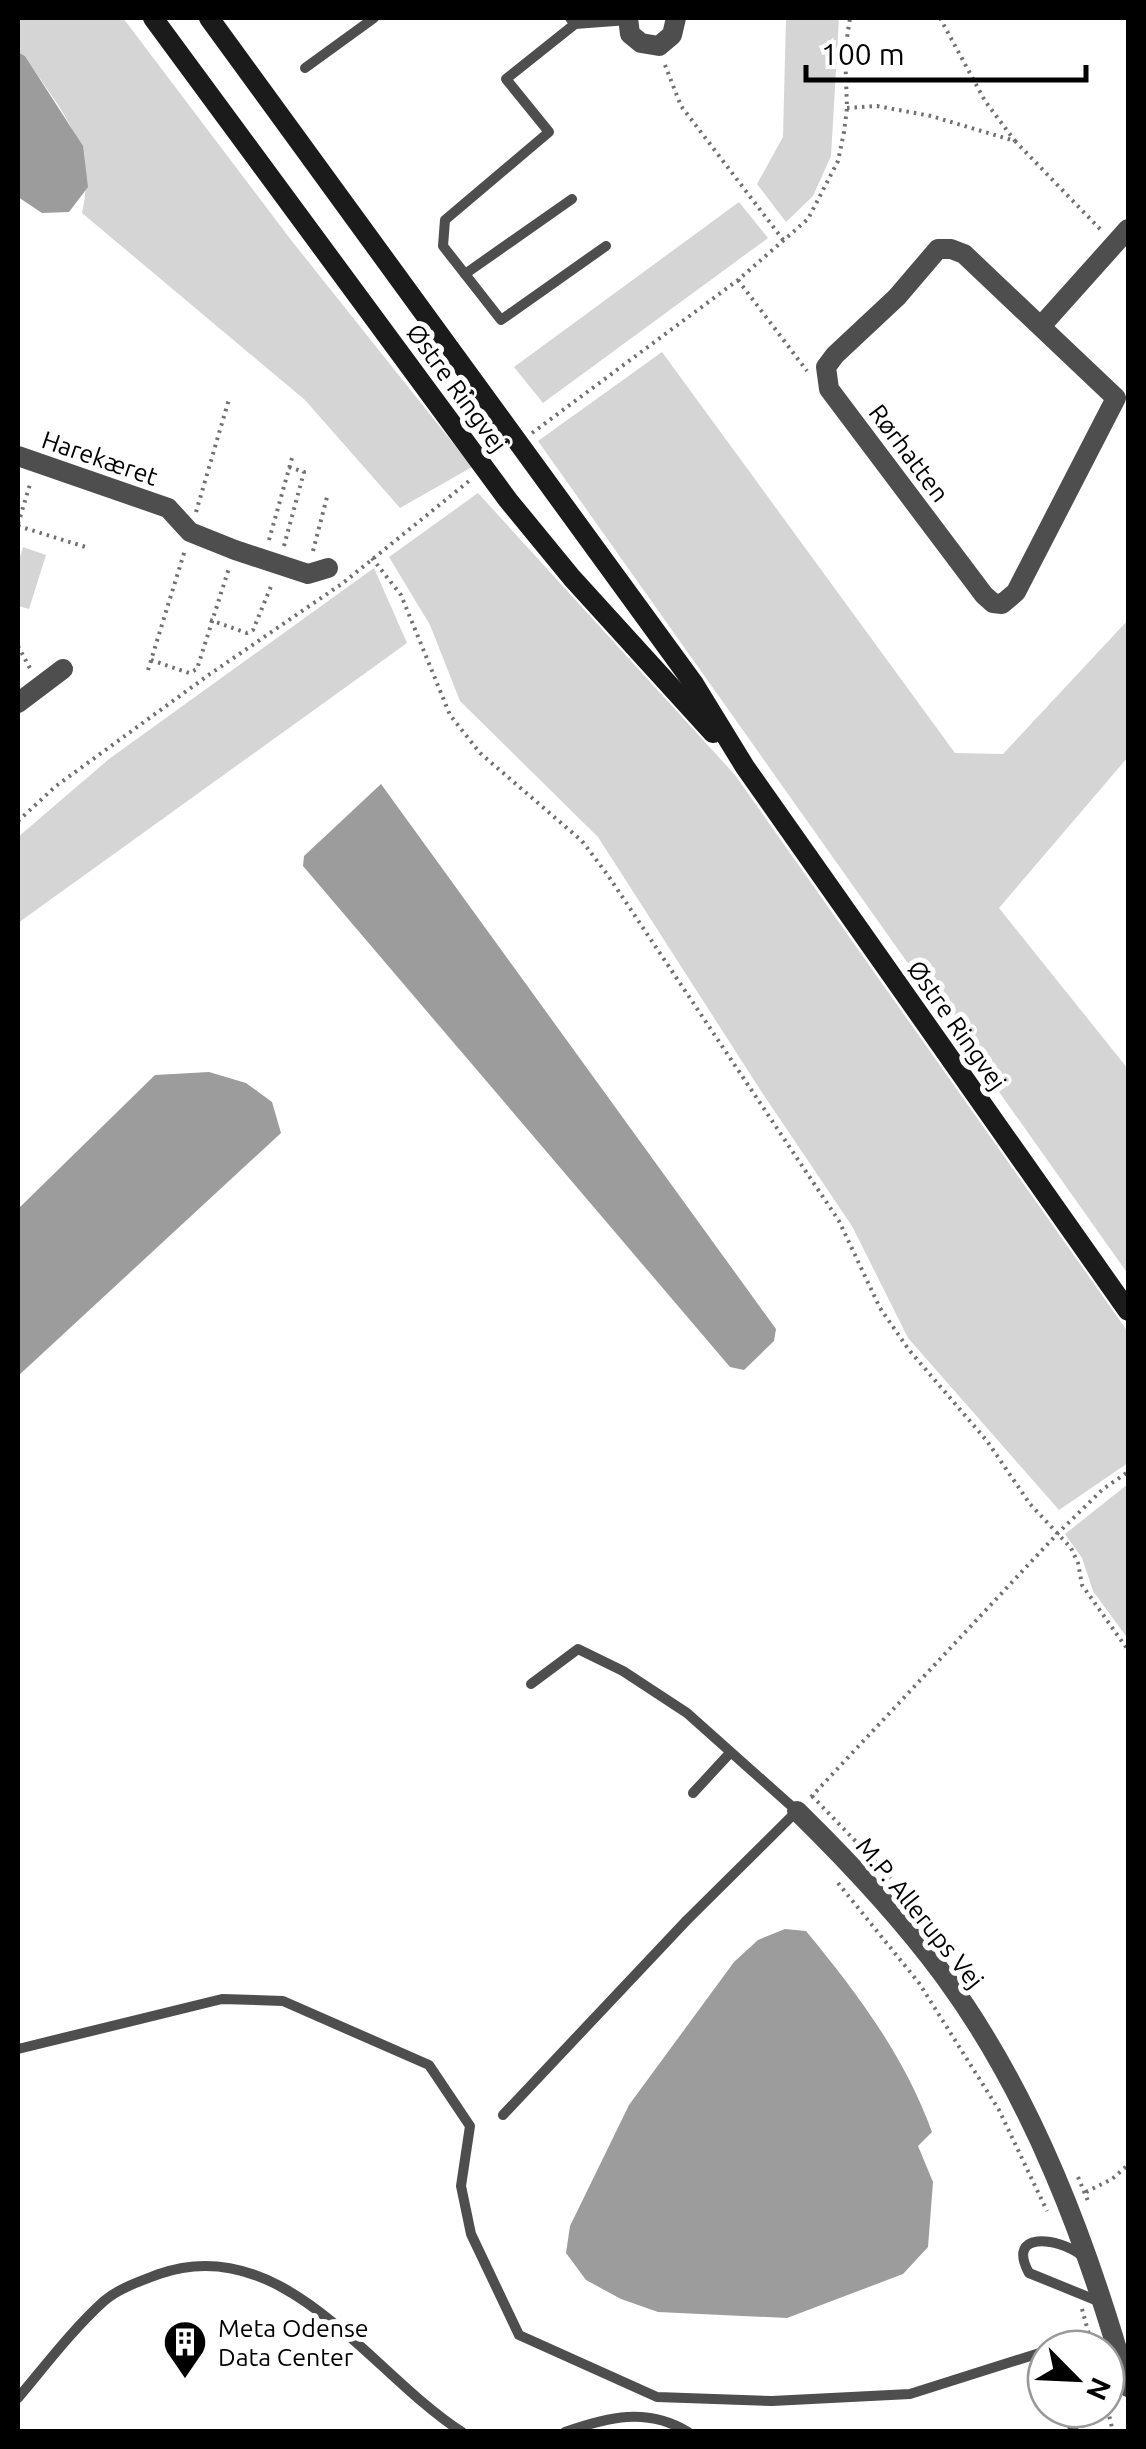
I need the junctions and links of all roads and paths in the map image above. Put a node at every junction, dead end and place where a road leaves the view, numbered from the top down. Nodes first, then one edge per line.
1 (209, 18) edge
2 (218, 18) edge
3 (374, 18) edge
4 (676, 18) edge
5 (850, 18) edge
6 (940, 18) edge
7 (154, 19) edge
8 (628, 19) edge
9 (572, 21) edge
10 (659, 46) junction
11 (246, 66) junction
12 (305, 68) dead end
13 (847, 108) junction
14 (1016, 141) junction
15 (572, 200) dead end
16 (1122, 236) edge
17 (784, 241) junction
18 (606, 246) dead end
19 (465, 274) junction
20 (738, 280) junction
21 (1042, 325) junction
22 (826, 378) junction
23 (229, 399) dead end
24 (1122, 400) edge
25 (558, 414) dead end
26 (292, 458) dead end
27 (27, 459) edge
28 (289, 467) junction
29 (327, 497) dead end
30 (444, 500) dead end
31 (18, 525) edge
32 (190, 532) junction
33 (89, 548) dead end
34 (235, 550) junction
35 (372, 558) junction
36 (271, 562) junction
37 (318, 571) joint
38 (210, 620) junction
39 (18, 646) edge
40 (151, 660) junction
41 (63, 669) dead end
42 (148, 670) dead end
43 (40, 684) junction
44 (18, 702) edge
45 (745, 768) junction
46 (18, 821) edge
47 (1128, 1311) edge
48 (1128, 1472) edge
49 (1058, 1532) junction
50 (1128, 1650) edge
51 (531, 1684) dead end
52 (730, 1752) junction
53 (693, 1794) dead end
54 (797, 1812) junction
55 (832, 1876) dead end
56 (18, 2049) edge
57 (502, 2115) dead end
58 (1128, 2166) edge
59 (1085, 2192) dead end
60 (1060, 2242) junction
61 (1086, 2258) junction
62 (1076, 2291) junction
63 (1102, 2303) junction
64 (1087, 2329) edge
65 (1026, 2357) edge
66 (1128, 2388) edge
67 (18, 2398) edge
68 (462, 2432) edge
69 (565, 2432) edge
70 (688, 2432) edge

1 - 11 main road, Østre Ringvej
2 - 11 main road
3 - 12 lane
4 - 10 street
5 - 13 path
6 - 14 path
7 - 45 main road, Østre Ringvej
8 - 9 lane
8 - 10 street
9 - 19 lane
10 - 17 path
11 - 45 main road, Østre Ringvej
13 - 14 path
13 - 17 path
14 - 16 path
15 - 19 lane
16 - 21 street
17 - 20 path
18 - 19 lane
20 - 22 path
20 - 25 path
21 - 22 street, Rørhatten
21 - 24 street, Rørhatten
22 - 24 street, Rørhatten
23 - 32 path
26 - 28 path
27 - 31 path
27 - 32 street, Harekæret
28 - 36 path
28 - 36 path
29 - 37 path
30 - 35 path
31 - 33 path
32 - 34 street, Harekæret
32 - 40 path
34 - 36 street, Harekæret
34 - 38 path
35 - 46 path
35 - 49 path
36 - 37 street, Harekæret
36 - 38 path
38 - 40 path
39 - 43 path
40 - 42 path
41 - 43 street
43 - 44 street
45 - 47 main road, Østre Ringvej
48 - 49 path
49 - 50 path
49 - 54 path
51 - 52 lane
52 - 53 lane
52 - 54 lane
54 - 57 lane
54 - 61 street, M.P. Allerups Vej
55 - 60 path
56 - 65 lane
58 - 59 path
60 - 61 lane
60 - 62 lane
61 - 63 street, M.P. Allerups Vej
62 - 63 lane
62 - 64 path
63 - 66 street, M.P. Allerups Vej
67 - 68 lane
69 - 70 lane

